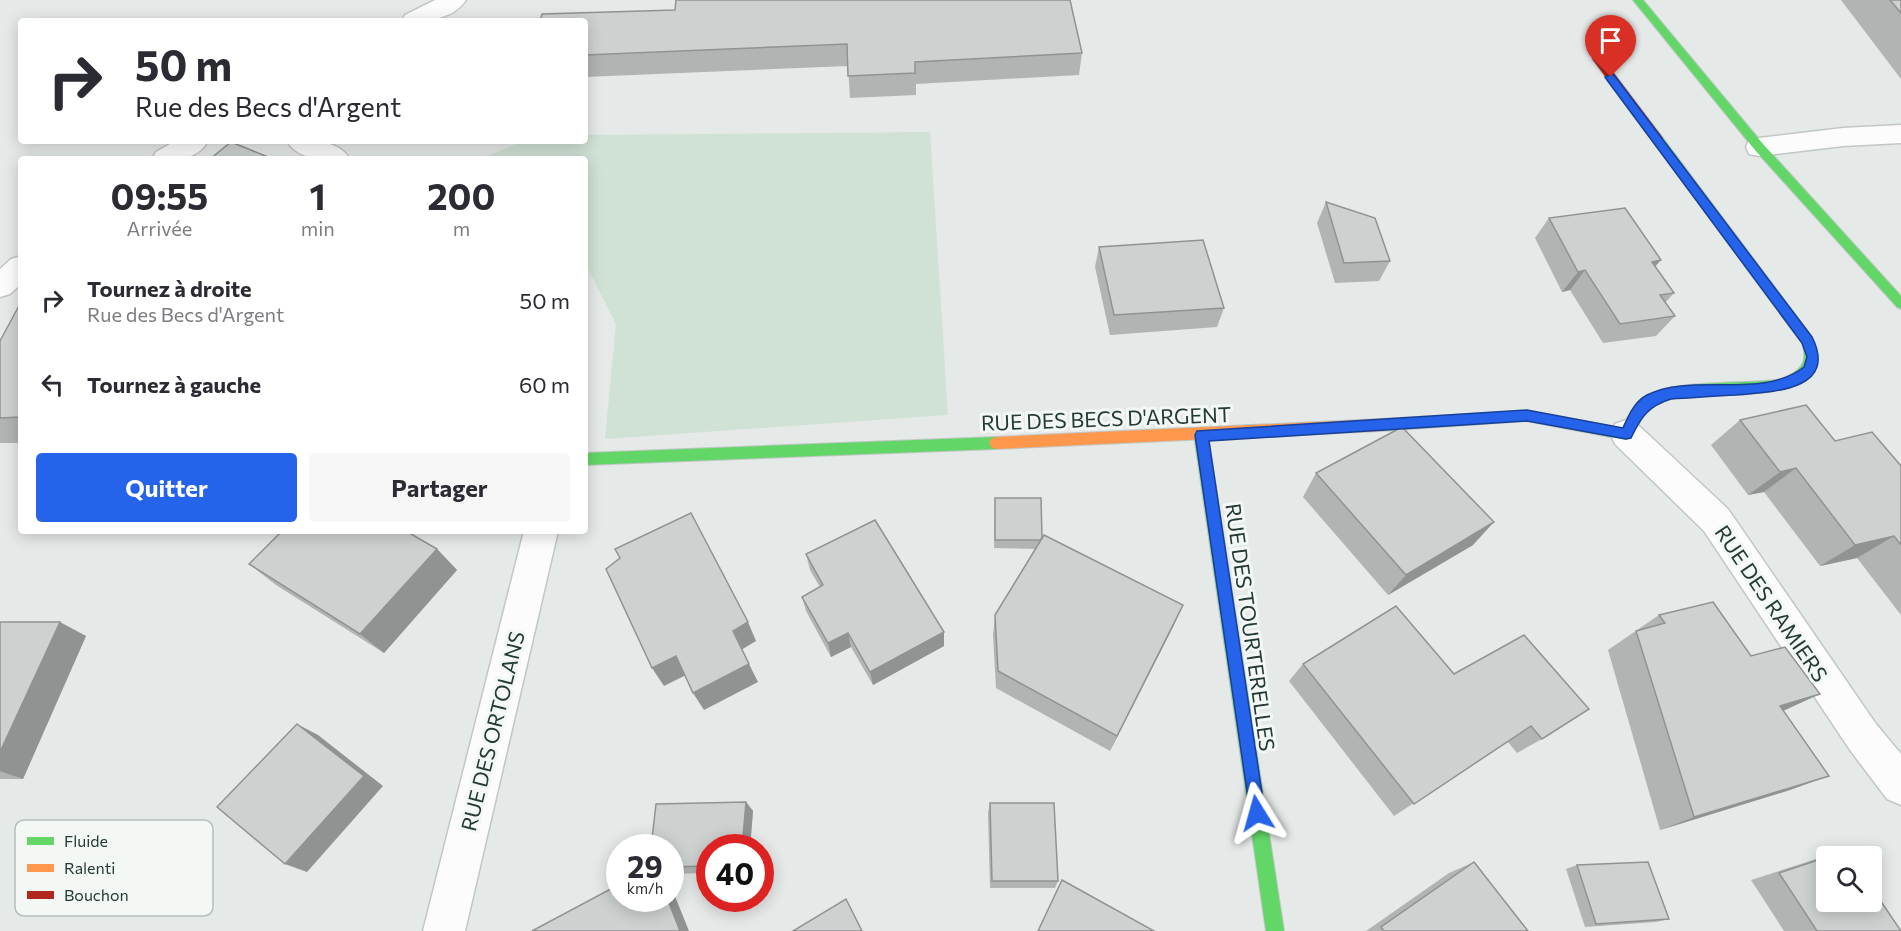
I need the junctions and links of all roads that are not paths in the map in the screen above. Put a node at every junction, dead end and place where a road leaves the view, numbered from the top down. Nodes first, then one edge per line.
1 (454, 0) edge
2 (1638, 0) edge
3 (420, 18) edge
4 (1597, 58) dead end
5 (1901, 134) edge
6 (190, 144) edge
7 (306, 144) edge
8 (1759, 147) junction
9 (171, 156) edge
10 (330, 156) edge
11 (18, 270) edge
12 (0, 286) edge
13 (1901, 304) edge
14 (1626, 434) junction
15 (1201, 435) junction
16 (588, 459) edge
17 (540, 534) edge
18 (1901, 785) edge
19 (444, 931) edge
20 (1275, 931) edge

1 - 3 street
2 - 8 street
4 - 14 street
5 - 8 street
6 - 9 street
7 - 10 street
8 - 13 street
11 - 12 street
14 - 15 street, RUE DES BECS D'ARGENT
14 - 18 street, RUE DES RAMIERS
15 - 16 street, RUE DES BECS D'ARGENT
15 - 20 street, RUE DES TOURTERELLES
17 - 19 street, RUE DES ORTOLANS

